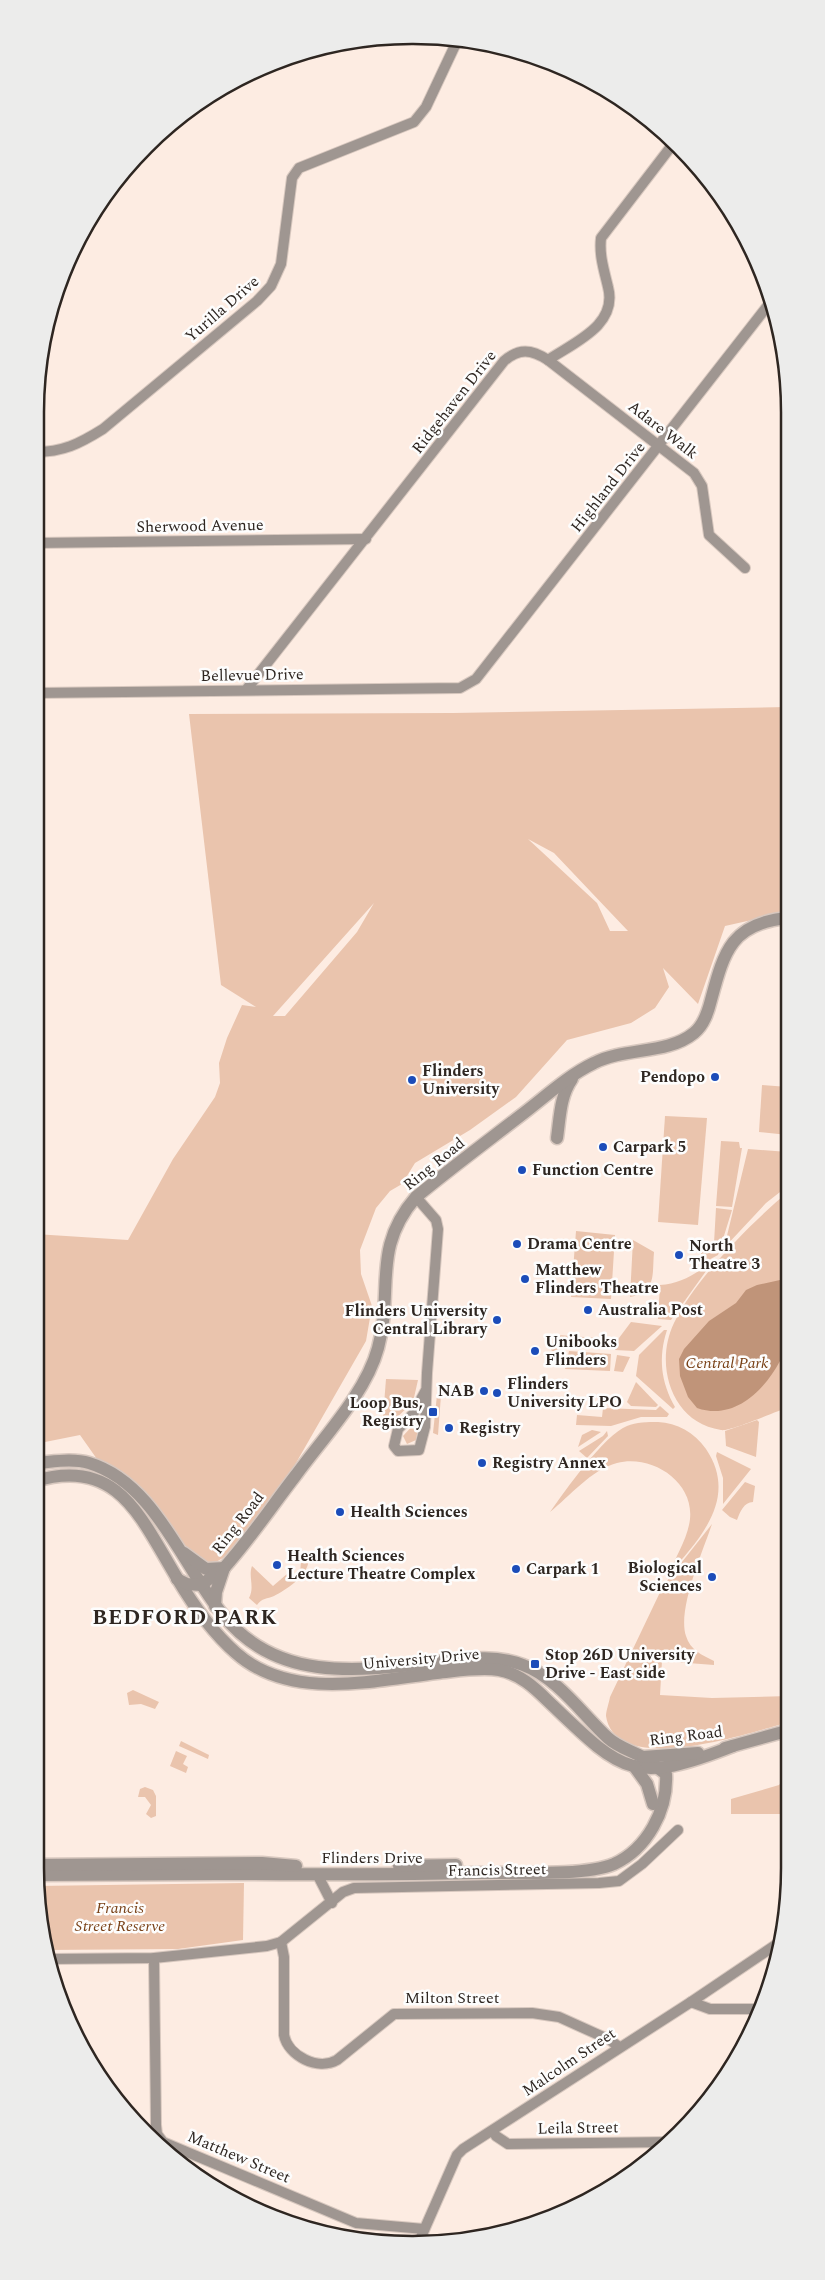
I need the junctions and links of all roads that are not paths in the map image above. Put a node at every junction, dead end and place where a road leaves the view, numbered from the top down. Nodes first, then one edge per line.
1 (454, 46) edge
2 (670, 149) edge
3 (766, 308) edge
4 (548, 360) junction
5 (659, 447) junction
6 (44, 452) edge
7 (366, 539) junction
8 (44, 543) edge
9 (744, 568) dead end
10 (468, 684) joint
11 (246, 690) junction
12 (44, 693) edge
13 (781, 919) edge
14 (575, 1074) junction
15 (557, 1138) dead end
16 (416, 1197) junction
17 (426, 1390) junction
18 (44, 1462) edge
19 (44, 1479) edge
20 (178, 1549) junction
21 (224, 1568) junction
22 (177, 1579) junction
23 (201, 1585) junction
24 (215, 1606) junction
25 (232, 1649) junction
26 (594, 1724) junction
27 (574, 1726) junction
28 (781, 1733) edge
29 (691, 1758) junction
30 (639, 1762) junction
31 (659, 1769) junction
32 (665, 1790) junction
33 (653, 1804) junction
34 (678, 1830) dead end
35 (44, 1865) edge
36 (317, 1874) junction
37 (44, 1875) edge
38 (332, 1903) junction
39 (281, 1942) junction
40 (772, 1947) edge
41 (154, 1958) junction
42 (55, 1959) edge
43 (691, 2002) junction
44 (753, 2009) edge
45 (619, 2047) junction
46 (493, 2131) junction
47 (157, 2133) edge
48 (659, 2142) edge
49 (168, 2144) edge
50 (424, 2229) junction
51 (421, 2236) edge

1 - 6 street, Yurilla Drive
2 - 4 street
3 - 5 street, Highland Drive
4 - 5 street, Adare Walk
4 - 7 street, Ridgehaven Drive
5 - 9 street, Adare Walk
5 - 10 street, Highland Drive
7 - 8 street, Sherwood Avenue
7 - 11 street, Ridgehaven Drive
10 - 11 street, Bellevue Drive
11 - 12 street, Bellevue Drive
13 - 14 street, Ring Road
14 - 15 street
14 - 16 street, Ring Road
16 - 17 street
16 - 21 street, Ring Road
17 - 17 street
18 - 20 street, University Drive
19 - 22 street, University Drive
20 - 21 street
20 - 23 street, University Drive
21 - 23 street, Ring Road
21 - 24 street
22 - 23 street
22 - 25 street, University Drive
23 - 24 street, University Drive
23 - 25 street
24 - 26 street, University Drive
25 - 27 street, University Drive
26 - 27 street
26 - 30 street, University Drive
27 - 30 street, University Drive
28 - 29 street, Ring Road
29 - 30 street, Ring Road
29 - 31 street, Ring Road
29 - 32 street, Flinders Drive
30 - 31 street, University Drive
30 - 33 street
31 - 32 street
31 - 33 street, Flinders Drive
32 - 36 street, Flinders Drive
33 - 35 street, Flinders Drive
34 - 38 street, Francis Street
36 - 37 street, Flinders Drive
36 - 38 street
38 - 39 street, Francis Street
39 - 41 street, Francis Street
39 - 45 street, Milton Street
40 - 43 street, Malcolm Street
41 - 42 street, Francis Street
41 - 47 street, Matthew Street
43 - 44 street
43 - 45 street, Malcolm Street
45 - 46 street, Malcolm Street
46 - 48 street, Leila Street
46 - 50 street, Malcolm Street
49 - 50 street, Matthew Street
50 - 51 street, Malcolm Street

